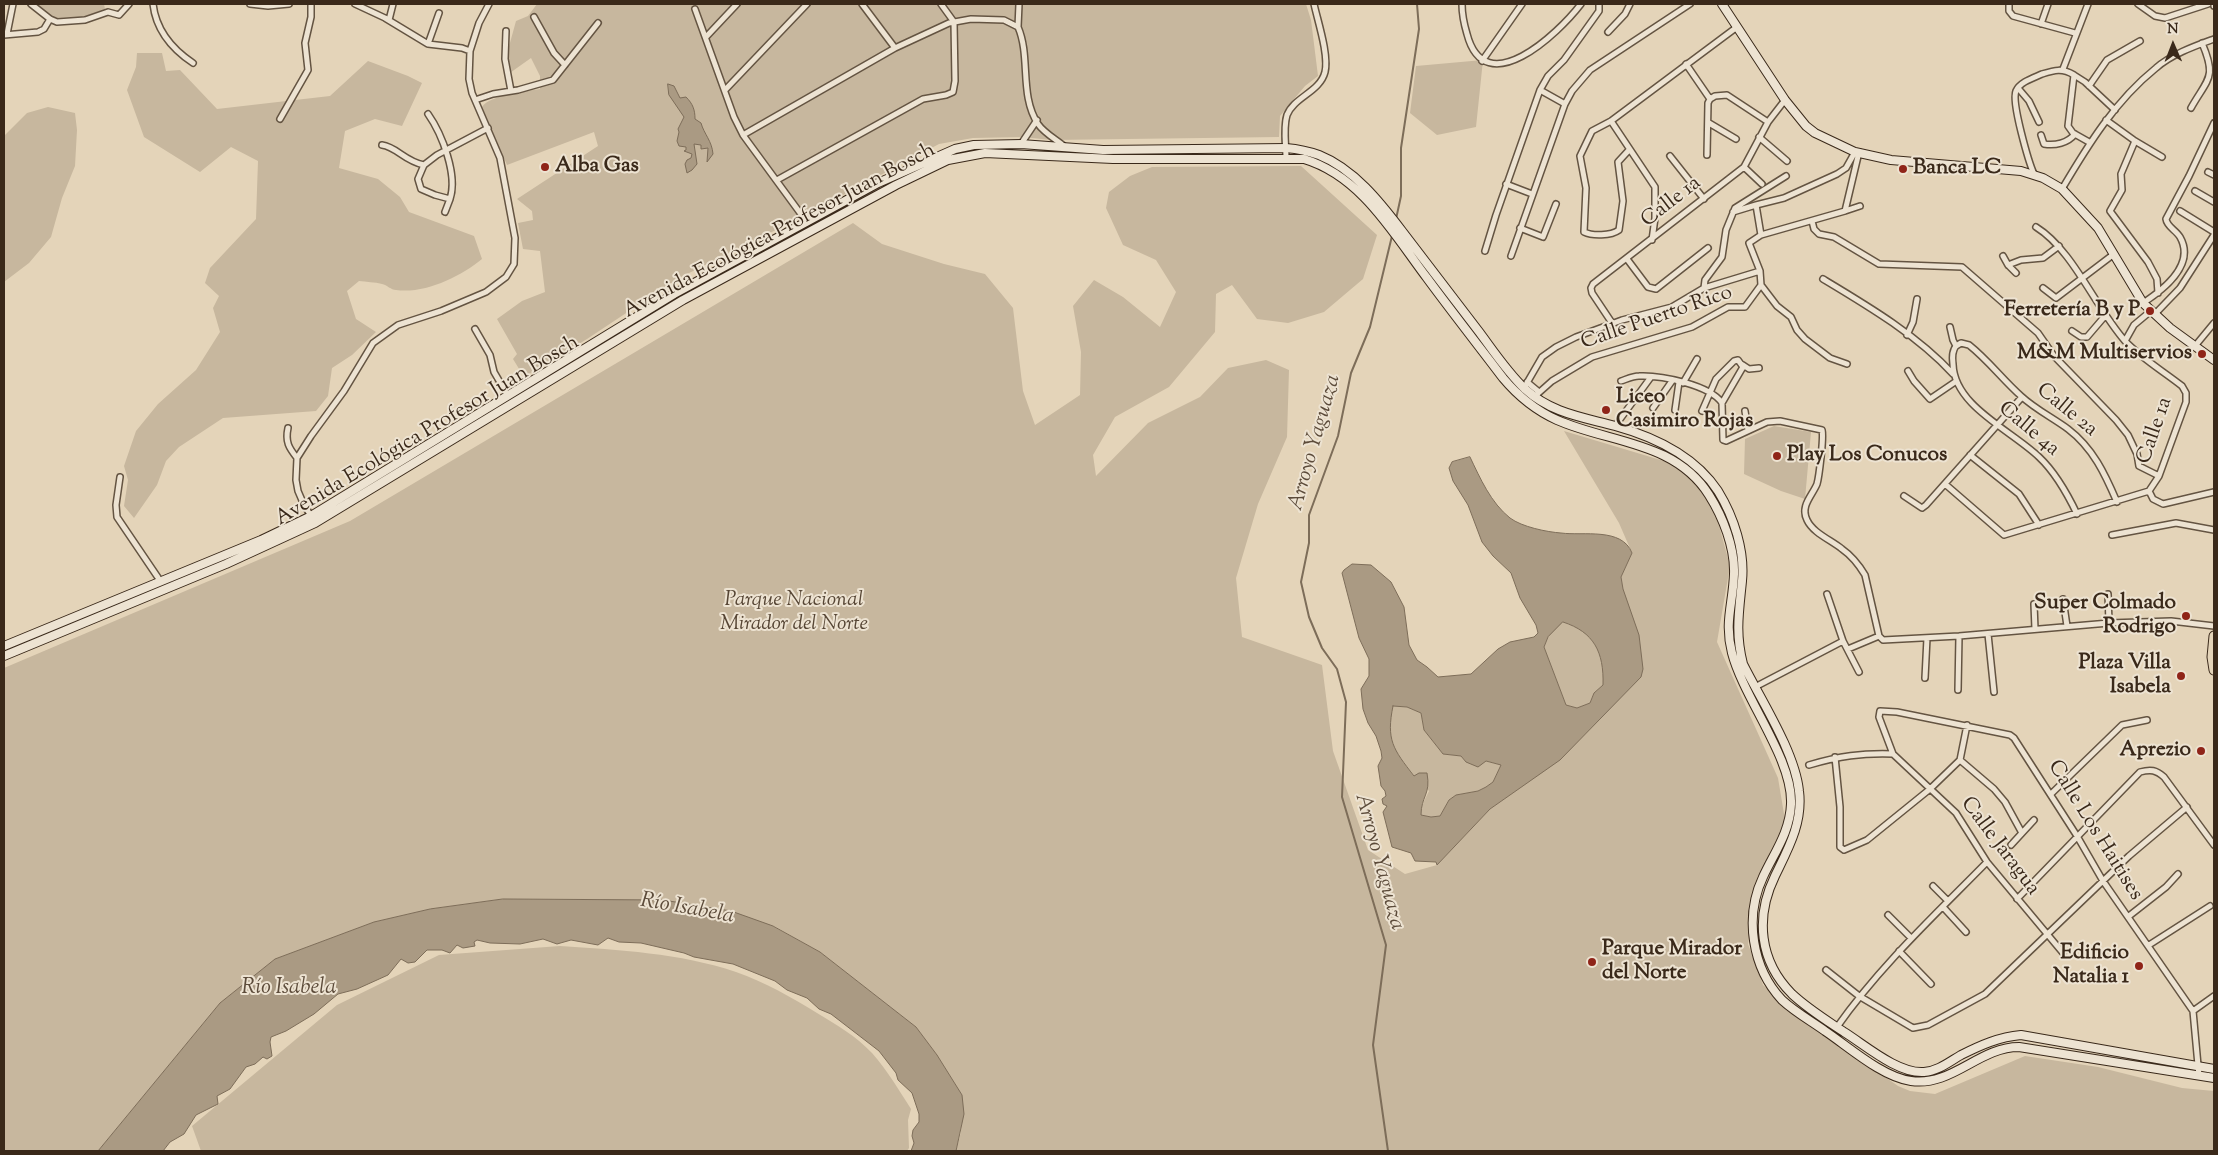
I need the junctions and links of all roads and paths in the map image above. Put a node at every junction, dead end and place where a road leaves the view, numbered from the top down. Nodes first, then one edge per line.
1 (13, 4) edge
2 (32, 4) edge
3 (129, 4) edge
4 (153, 4) edge
5 (250, 4) edge
6 (289, 4) edge
7 (312, 4) edge
8 (355, 4) edge
9 (393, 4) edge
10 (488, 4) edge
11 (737, 4) edge
12 (807, 4) edge
13 (862, 4) edge
14 (941, 4) edge
15 (1019, 4) edge
16 (1314, 4) edge
17 (1462, 4) edge
18 (1522, 4) edge
19 (1581, 4) edge
20 (1600, 4) edge
21 (1630, 4) edge
22 (1690, 4) edge
23 (1722, 4) edge
24 (2009, 4) edge
25 (2048, 4) edge
26 (2088, 4) edge
27 (2138, 4) edge
28 (2208, 4) edge
29 (695, 9) dead end
30 (439, 13) dead end
31 (534, 17) dead end
32 (50, 19) junction
33 (388, 20) junction
34 (954, 22) junction
35 (598, 23) dead end
36 (2041, 24) junction
37 (1018, 26) junction
38 (1737, 26) junction
39 (506, 31) dead end
40 (1608, 32) dead end
41 (2075, 33) junction
42 (5, 34) edge
43 (706, 37) junction
44 (2214, 39) edge
45 (2140, 42) dead end
46 (2202, 43) junction
47 (428, 44) junction
48 (895, 48) junction
49 (470, 51) junction
50 (1482, 61) junction
51 (193, 63) dead end
52 (1686, 64) junction
53 (566, 66) junction
54 (2063, 69) junction
55 (2074, 75) junction
56 (2089, 86) junction
57 (2018, 88) junction
58 (725, 90) junction
59 (1540, 90) junction
60 (511, 91) junction
61 (1710, 99) junction
62 (475, 100) junction
63 (1785, 100) junction
64 (1565, 104) junction
65 (2191, 108) dead end
66 (2115, 110) junction
67 (428, 114) dead end
68 (280, 119) dead end
69 (1037, 120) junction
70 (2106, 120) junction
71 (1611, 121) junction
72 (1768, 122) junction
73 (2039, 122) dead end
74 (1709, 123) junction
75 (2214, 123) edge
76 (488, 128) junction
77 (2075, 134) junction
78 (743, 135) junction
79 (2042, 136) dead end
80 (1759, 137) junction
81 (2208, 137) junction
82 (1736, 139) dead end
83 (2214, 139) edge
84 (2134, 141) junction
85 (2089, 142) junction
86 (382, 144) dead end
87 (1021, 144) junction
88 (1065, 147) junction
89 (1286, 148) junction
90 (446, 150) junction
91 (1629, 150) junction
92 (1857, 152) junction
93 (1707, 155) dead end
94 (1670, 156) dead end
95 (2162, 157) dead end
96 (1286, 158) junction
97 (1787, 161) dead end
98 (424, 165) junction
99 (1744, 167) junction
100 (2208, 172) dead end
101 (2034, 174) junction
102 (2214, 175) edge
103 (1786, 176) dead end
104 (777, 180) junction
105 (1506, 184) junction
106 (1762, 184) dead end
107 (2062, 189) junction
108 (2195, 191) dead end
109 (1532, 194) junction
110 (450, 199) junction
111 (1704, 199) junction
112 (2214, 202) edge
113 (1556, 204) dead end
114 (1756, 205) junction
115 (1860, 206) dead end
116 (1845, 211) junction
117 (2180, 211) dead end
118 (445, 212) dead end
119 (1732, 212) junction
120 (806, 221) junction
121 (1812, 221) junction
122 (2036, 227) dead end
123 (1520, 228) junction
124 (2214, 233) edge
125 (1761, 235) junction
126 (1652, 240) junction
127 (2059, 246) junction
128 (1708, 248) dead end
129 (1485, 251) dead end
130 (2114, 254) junction
131 (1511, 256) dead end
132 (2003, 256) dead end
133 (1627, 259) junction
134 (2008, 265) junction
135 (1760, 271) junction
136 (1433, 272) junction
137 (2016, 273) dead end
138 (1426, 276) junction
139 (1823, 279) dead end
140 (2081, 279) junction
141 (1761, 285) junction
142 (1704, 288) junction
143 (2043, 288) dead end
144 (2158, 293) junction
145 (1916, 299) dead end
146 (2143, 303) junction
147 (2154, 312) junction
148 (2106, 316) junction
149 (1612, 323) junction
150 (2214, 323) edge
151 (1950, 327) dead end
152 (475, 329) dead end
153 (2072, 331) dead end
154 (1907, 335) junction
155 (2125, 340) junction
156 (1956, 346) junction
157 (2195, 346) junction
158 (1697, 359) dead end
159 (2214, 360) edge
160 (1847, 364) dead end
161 (1743, 365) junction
162 (1759, 368) dead end
163 (1908, 371) dead end
164 (1954, 374) junction
165 (1651, 377) junction
166 (1621, 381) dead end
167 (1672, 381) junction
168 (1681, 382) junction
169 (1955, 382) junction
170 (1526, 385) junction
171 (1709, 391) junction
172 (1537, 394) junction
173 (508, 396) junction
174 (2022, 397) junction
175 (1722, 403) junction
176 (1653, 408) dead end
177 (1675, 410) dead end
178 (1702, 410) dead end
179 (1745, 411) dead end
180 (1997, 425) junction
181 (1615, 426) junction
182 (288, 428) dead end
183 (1748, 430) junction
184 (1970, 455) junction
185 (297, 458) junction
186 (2159, 476) junction
187 (120, 477) dead end
188 (1945, 484) junction
189 (2149, 491) junction
190 (2214, 492) edge
191 (1904, 496) dead end
192 (2117, 502) junction
193 (2077, 514) junction
194 (313, 519) junction
195 (2039, 525) junction
196 (2214, 530) edge
197 (2112, 535) dead end
198 (162, 582) junction
199 (1827, 594) dead end
200 (2108, 594) dead end
201 (2063, 599) dead end
202 (2034, 604) dead end
203 (2109, 623) junction
204 (2067, 626) junction
205 (2214, 626) edge
206 (2035, 629) junction
207 (1988, 634) junction
208 (1879, 636) junction
209 (1959, 636) junction
210 (2214, 636) edge
211 (1927, 638) junction
212 (1843, 641) junction
213 (4, 646) edge
214 (1848, 649) junction
215 (4, 656) edge
216 (2214, 670) edge
217 (1859, 672) dead end
218 (1925, 678) dead end
219 (1755, 687) junction
220 (1958, 690) dead end
221 (1994, 692) dead end
222 (1879, 713) joint
223 (2147, 720) dead end
224 (1967, 725) junction
225 (1893, 754) junction
226 (1835, 757) junction
227 (1960, 760) junction
228 (1809, 765) dead end
229 (1930, 789) junction
230 (2051, 794) junction
231 (2187, 808) junction
232 (2034, 820) dead end
233 (2022, 833) junction
234 (2077, 836) junction
235 (2011, 845) dead end
236 (2214, 845) edge
237 (1987, 862) junction
238 (2178, 874) dead end
239 (2103, 881) junction
240 (1933, 886) dead end
241 (2017, 899) junction
242 (1948, 902) junction
243 (2210, 906) dead end
244 (1943, 907) junction
245 (1888, 915) dead end
246 (2129, 916) junction
247 (1966, 932) dead end
248 (2048, 935) junction
249 (1911, 938) junction
250 (2149, 945) junction
251 (1899, 951) junction
252 (2063, 953) dead end
253 (1826, 970) dead end
254 (1931, 984) dead end
255 (1859, 996) junction
256 (2214, 996) edge
257 (2193, 1011) junction
258 (1837, 1027) junction
259 (1960, 1056) junction
260 (1968, 1065) junction
261 (2198, 1066) junction
262 (2214, 1069) edge
263 (2199, 1076) junction
264 (2214, 1078) edge

1 - 42 street
2 - 32 street
3 - 32 street
4 - 51 street
5 - 6 street
7 - 68 street
8 - 33 street
9 - 33 street
10 - 49 street
11 - 43 street
12 - 58 street
13 - 48 street
14 - 34 street
15 - 37 street
16 - 89 street
17 - 50 street
18 - 50 street
19 - 50 street
20 - 59 street
21 - 40 street
22 - 64 street
23 - 38 street
24 - 36 street
25 - 36 street
26 - 41 street
27 - 28 street
29 - 43 street
30 - 47 street
31 - 53 street
32 - 42 street
33 - 47 street
34 - 37 street
34 - 48 street
34 - 104 street
35 - 53 street
36 - 41 street
37 - 69 street
38 - 52 street
38 - 63 street
39 - 60 street
41 - 54 street
43 - 58 street
44 - 46 street
45 - 56 street
46 - 65 street
46 - 66 street
47 - 49 street
48 - 78 street
49 - 62 street
52 - 61 street
52 - 71 street
53 - 60 street
54 - 55 street
54 - 57 street
55 - 56 street
55 - 77 street
56 - 66 street
57 - 73 street
57 - 101 street
58 - 78 street
59 - 64 street
59 - 105 street
60 - 62 street
61 - 72 street
61 - 74 street
62 - 76 street
63 - 72 street, Calle 1a
63 - 92 street
64 - 109 street
66 - 70 street
67 - 90 street
69 - 87 street
69 - 88 street
70 - 84 street
70 - 85 street
71 - 91 street
71 - 91 street
72 - 80 street, Calle 1a
74 - 82 street
74 - 93 street
75 - 81 street
76 - 90 street
76 - 185 street
77 - 79 street
77 - 85 street
78 - 104 street
80 - 97 street
80 - 99 street, Calle 1a
81 - 83 street
81 - 144 street
84 - 95 street
84 - 144 street
85 - 107 street
86 - 98 street
87 - 88 street, Avenida Ecológica Profesor Juan Bosch
87 - 120 street, Avenida Ecológica Profesor Juan Bosch
88 - 89 street, Avenida Ecológica Profesor Juan Bosch
89 - 96 street
89 - 136 street, Avenida Ecológica Profesor Juan Bosch
90 - 98 street
90 - 110 street
91 - 126 street
92 - 101 street
92 - 114 street
92 - 116 street
94 - 111 street
96 - 138 street, Avenida Ecológica Profesor Juan Bosch
96 - 194 street, Avenida Ecológica Profesor Juan Bosch
98 - 110 street
99 - 106 street
99 - 111 street, Calle 1a
100 - 102 street
101 - 107 street
103 - 119 street
104 - 120 street
105 - 109 street
105 - 129 street
107 - 130 street
108 - 112 street
109 - 123 street
110 - 118 street
111 - 126 street, Calle 1a
113 - 123 street
114 - 119 street
114 - 125 street
115 - 116 street
116 - 121 street
117 - 124 street
119 - 142 street
120 - 173 street, Avenida Ecológica Profesor Juan Bosch
121 - 125 street
121 - 186 street
122 - 127 street, Calle 1a
123 - 131 street
124 - 147 street
125 - 135 street
126 - 133 street, Calle 1a
127 - 134 street
127 - 140 street, Calle 1a
128 - 133 street
130 - 140 street
130 - 146 street
132 - 134 street
133 - 149 street, Calle 1a
134 - 137 street
135 - 141 street
135 - 142 street
136 - 138 street
136 - 170 street, Avenida Ecológica Profesor Juan Bosch
138 - 260 street, Avenida Ecológica Profesor Juan Bosch
139 - 154 street
140 - 143 street
140 - 148 street, Calle 1a
141 - 160 street
141 - 172 street, Calle Puerto Rico
142 - 149 street
144 - 146 street
145 - 154 street
146 - 147 street
147 - 155 street
147 - 157 street
148 - 153 street
148 - 155 street, Calle 1a
149 - 170 street
150 - 157 street
151 - 156 street
152 - 173 street
154 - 164 street
155 - 186 street, Calle 1a
156 - 164 street
156 - 174 street, Calle 2a
157 - 159 street
158 - 168 street
161 - 162 street
161 - 171 street
161 - 175 street
163 - 169 street
164 - 169 street
165 - 166 street
165 - 167 street
165 - 181 street
167 - 168 street
167 - 176 street
168 - 171 street
168 - 177 street
169 - 180 street, Calle 4a
170 - 172 street, Avenida Ecológica Profesor Juan Bosch
171 - 175 street
171 - 178 street
172 - 181 street, Avenida Ecológica Profesor Juan Bosch
173 - 194 street, Avenida Ecológica Profesor Juan Bosch
174 - 180 street
174 - 192 street, Calle 2a
175 - 183 street
179 - 183 street
180 - 184 street
180 - 193 street, Calle 4a
181 - 219 street, Avenida Ecológica Profesor Juan Bosch
182 - 185 street
183 - 208 street
184 - 188 street
184 - 195 street
185 - 194 street
186 - 189 street, Calle 1a
187 - 198 street
188 - 191 street
188 - 195 street, Calle 1a
189 - 190 street
189 - 192 street, Calle 1a
192 - 193 street, Calle 1a
193 - 195 street, Calle 1a
194 - 198 street, Avenida Ecológica Profesor Juan Bosch
194 - 215 street, Avenida Ecológica Profesor Juan Bosch
196 - 197 street
198 - 213 street, Avenida Ecológica Profesor Juan Bosch
199 - 212 street
200 - 203 street
201 - 204 street
202 - 206 street
203 - 204 street
203 - 205 street
204 - 206 street
206 - 207 street
207 - 209 street
207 - 221 street
208 - 211 street
208 - 214 street
209 - 211 street
209 - 220 street
210 - 216 main road
211 - 218 street
212 - 214 street
212 - 219 street
214 - 217 street
219 - 258 street, Avenida Ecológica Profesor Juan Bosch
222 - 224 street, Calle Los Haitises
222 - 225 street, Calle Jaragua
223 - 230 street
224 - 227 street
224 - 230 street, Calle Los Haitises
225 - 226 street
225 - 229 street, Calle Jaragua
226 - 228 street
226 - 229 street
227 - 229 street
227 - 233 street
229 - 237 street, Calle Jaragua
230 - 234 street, Calle Los Haitises
231 - 234 street
231 - 236 street
231 - 239 street
232 - 233 street
233 - 235 street
234 - 239 street, Calle Los Haitises
234 - 241 street
237 - 241 street, Calle Jaragua
237 - 242 street
238 - 246 street
239 - 246 street, Calle Los Haitises
239 - 248 street
240 - 242 street
241 - 248 street, Calle Jaragua
242 - 244 street
243 - 250 street
244 - 247 street
244 - 249 street
245 - 249 street
246 - 250 street, Calle Los Haitises
248 - 252 street, Calle Jaragua
248 - 255 street
249 - 251 street
250 - 257 street, Calle Los Haitises
251 - 254 street
251 - 255 street
253 - 255 street
255 - 258 street
256 - 257 street
257 - 261 street, Calle Los Haitises
258 - 259 street, Avenida Ecológica Profesor Juan Bosch
259 - 260 street
259 - 261 street, Avenida Ecológica Profesor Juan Bosch
260 - 263 street, Avenida Ecológica Profesor Juan Bosch
261 - 262 street, Avenida Ecológica Profesor Juan Bosch
261 - 263 street, Calle Los Haitises
263 - 264 street, Avenida Ecológica Profesor Juan Bosch

